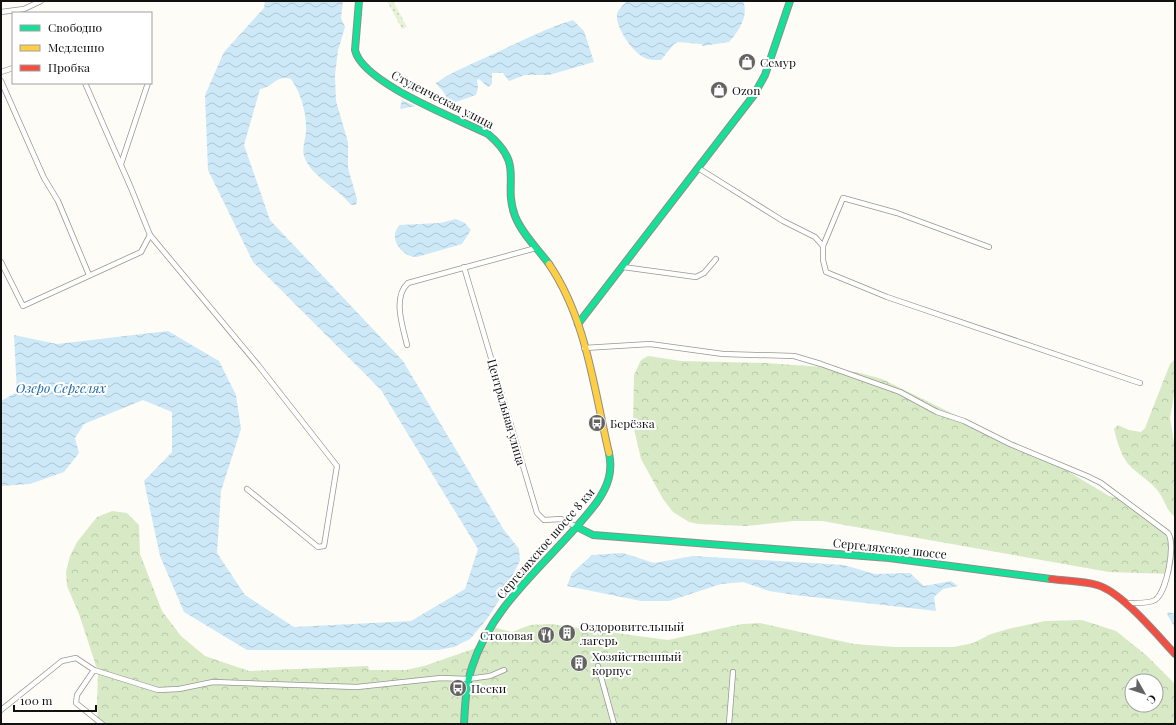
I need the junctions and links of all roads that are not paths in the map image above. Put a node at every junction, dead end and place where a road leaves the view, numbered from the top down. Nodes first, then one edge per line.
1 (41, 1) edge
2 (359, 1) edge
3 (790, 1) edge
4 (1, 12) edge
5 (12, 68) edge
6 (1, 72) edge
7 (1, 81) edge
8 (85, 84) edge
9 (148, 84) edge
10 (121, 164) junction
11 (698, 168) junction
12 (150, 235) junction
13 (823, 246) junction
14 (989, 247) dead end
15 (536, 248) junction
16 (716, 259) dead end
17 (1, 262) edge
18 (464, 267) junction
19 (623, 267) junction
20 (89, 275) junction
21 (578, 324) junction
22 (408, 346) dead end
23 (584, 348) junction
24 (1140, 383) dead end
25 (247, 489) dead end
26 (577, 527) junction
27 (1127, 603) junction
28 (1175, 654) edge
29 (598, 666) dead end
30 (94, 670) junction
31 (504, 670) dead end
32 (733, 672) dead end
33 (468, 679) junction
34 (1, 710) edge
35 (102, 724) edge
36 (464, 724) edge
37 (614, 724) edge
38 (729, 724) edge

1 - 4 street
2 - 15 street, Студенческая улица
3 - 11 street
5 - 6 street
7 - 20 street
8 - 10 street
9 - 10 street
10 - 12 street
11 - 13 street
11 - 19 street
12 - 20 street
12 - 25 street
13 - 14 street
13 - 24 street
15 - 18 street
15 - 21 street, Студенческая улица
16 - 19 street
17 - 20 street
18 - 22 street
18 - 26 street, Центральная улица
19 - 21 street
21 - 23 street, Сергеляхское шоссе 8 км
23 - 26 street, Сергеляхское шоссе 8 км
23 - 27 street
26 - 27 street, Сергеляхское шоссе
26 - 33 street, Сергеляхское шоссе 8 км
27 - 28 street, Сергеляхское шоссе
29 - 37 street
30 - 33 street
30 - 34 street
30 - 35 street
31 - 33 street
32 - 38 street
33 - 36 street, Сергеляхское шоссе 8 км

